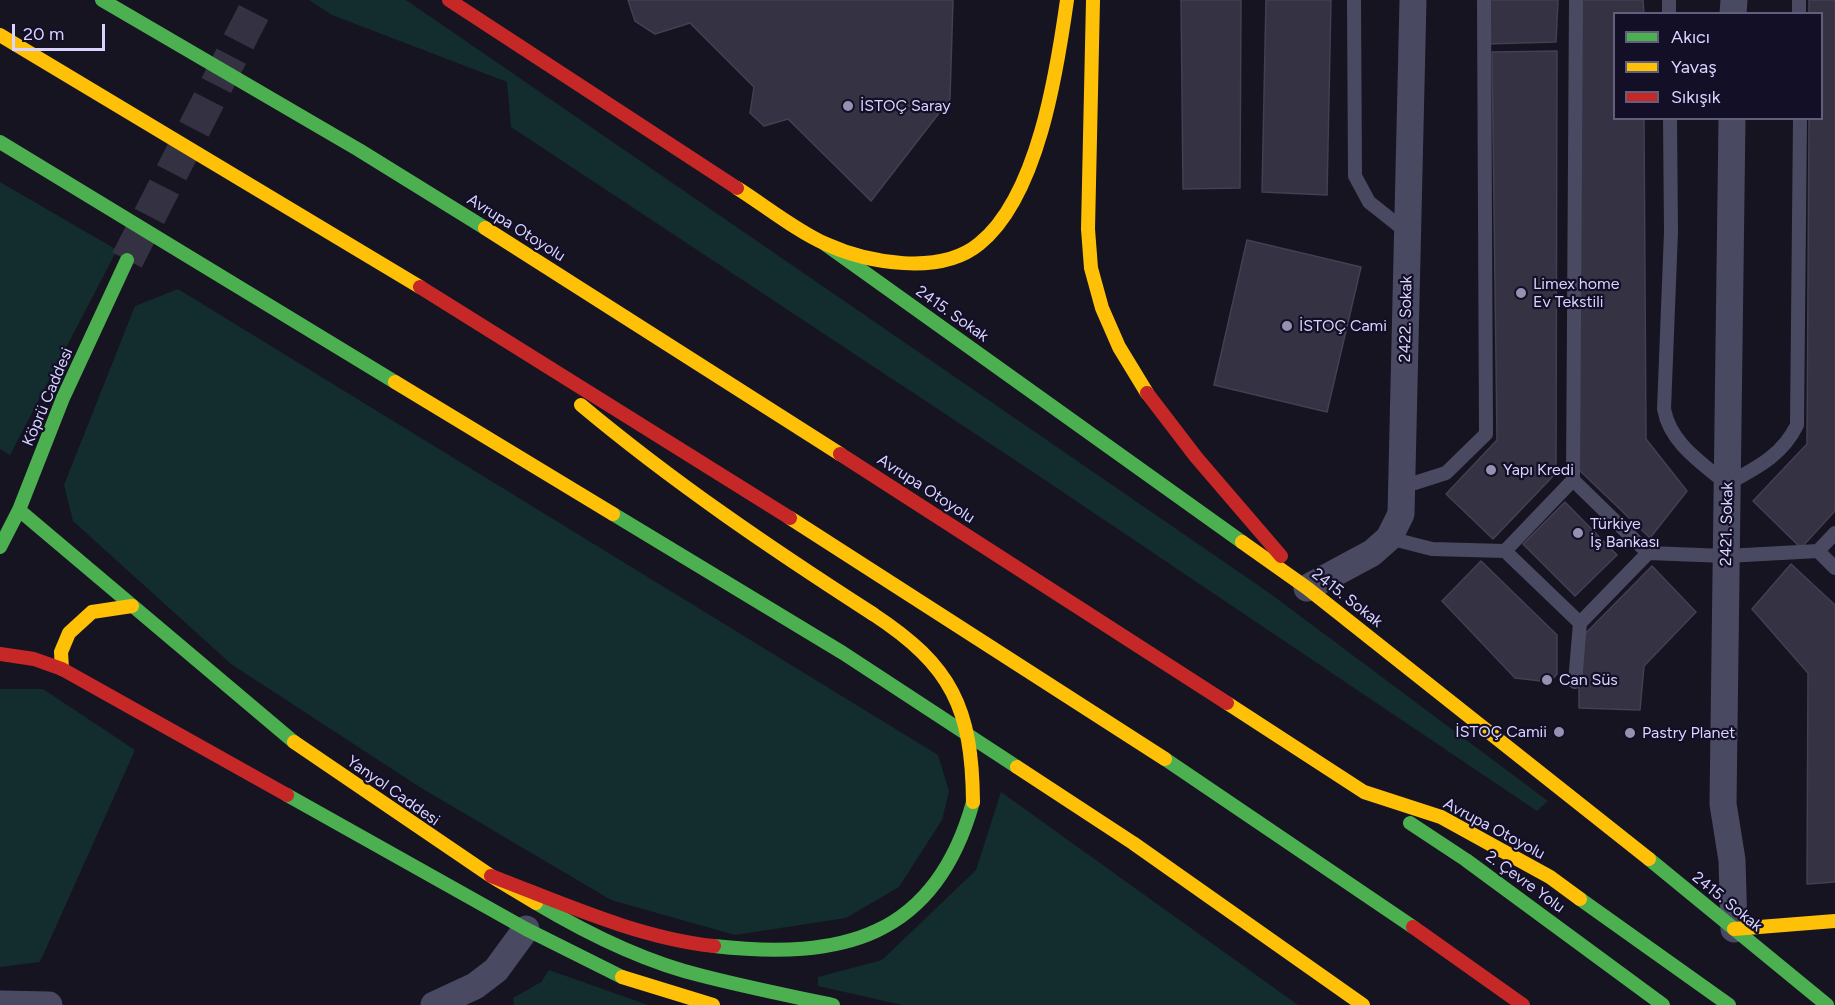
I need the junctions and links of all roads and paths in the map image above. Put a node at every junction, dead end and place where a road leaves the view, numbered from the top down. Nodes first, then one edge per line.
1 (102, 0) edge
2 (449, 0) edge
3 (1067, 0) edge
4 (1092, 0) edge
5 (1354, 0) edge
6 (1413, 0) edge
7 (1484, 0) edge
8 (1576, 0) edge
9 (0, 35) edge
10 (1670, 120) edge
11 (1732, 120) edge
12 (1800, 120) edge
13 (0, 142) edge
14 (1408, 233) junction
15 (825, 244) junction
16 (127, 260) tunnel mouth
17 (537, 358) junction
18 (1573, 480) junction
19 (1727, 484) junction
20 (1402, 487) junction
21 (6, 496) dead end
22 (19, 510) junction
23 (1835, 533) edge
24 (1389, 538) junction
25 (0, 547) edge
26 (1505, 551) junction
27 (1818, 551) junction
28 (1648, 552) junction
29 (1726, 556) junction
30 (1835, 568) edge
31 (1307, 588) junction
32 (132, 606) junction
33 (1580, 623) junction
34 (0, 654) edge
35 (62, 669) junction
36 (1575, 682) dead end
37 (1364, 792) junction
38 (491, 876) junction
39 (1835, 921) edge
40 (526, 929) junction
41 (1734, 929) junction
42 (13, 1004) edge
43 (49, 1005) edge
44 (434, 1005) edge
45 (713, 1005) edge
46 (833, 1005) edge
47 (1363, 1005) edge
48 (1523, 1005) edge
49 (1663, 1005) edge
50 (1729, 1005) edge
51 (1827, 1005) edge

1 - 37 main road, Avrupa Otoyolu
2 - 15 main road
3 - 15 main road
4 - 31 main road
5 - 14 lane
6 - 14 street, 2422. Sokak
7 - 20 lane
8 - 18 lane
9 - 17 main road
10 - 19 lane
11 - 19 street, 2421. Sokak
12 - 19 lane
13 - 47 main road
14 - 20 street, 2422. Sokak
15 - 31 main road, 2415. Sokak
16 - 22 main road, Köprü Caddesi
17 - 38 main road, bridge
17 - 48 main road
18 - 26 lane
18 - 28 lane
19 - 29 street, 2421. Sokak
20 - 24 street, 2422. Sokak
21 - 22 main road, Yanyol Caddesi
22 - 25 main road, Köprü Caddesi
22 - 32 main road, Yanyol Caddesi
23 - 27 lane
24 - 26 lane
24 - 31 street, 2422. Sokak
26 - 33 lane
27 - 29 lane
27 - 30 lane
28 - 29 lane
28 - 33 lane
29 - 41 street, 2421. Sokak
31 - 41 main road, 2415. Sokak
32 - 35 main road
32 - 38 main road, Yanyol Caddesi
33 - 36 lane
34 - 35 main road
35 - 40 main road
37 - 49 main road, 2. Çevre Yolu
37 - 50 main road, Avrupa Otoyolu
38 - 46 main road, Yanyol Caddesi
39 - 41 main road
40 - 44 street
40 - 45 main road
41 - 51 main road, 2415. Sokak
42 - 43 street

